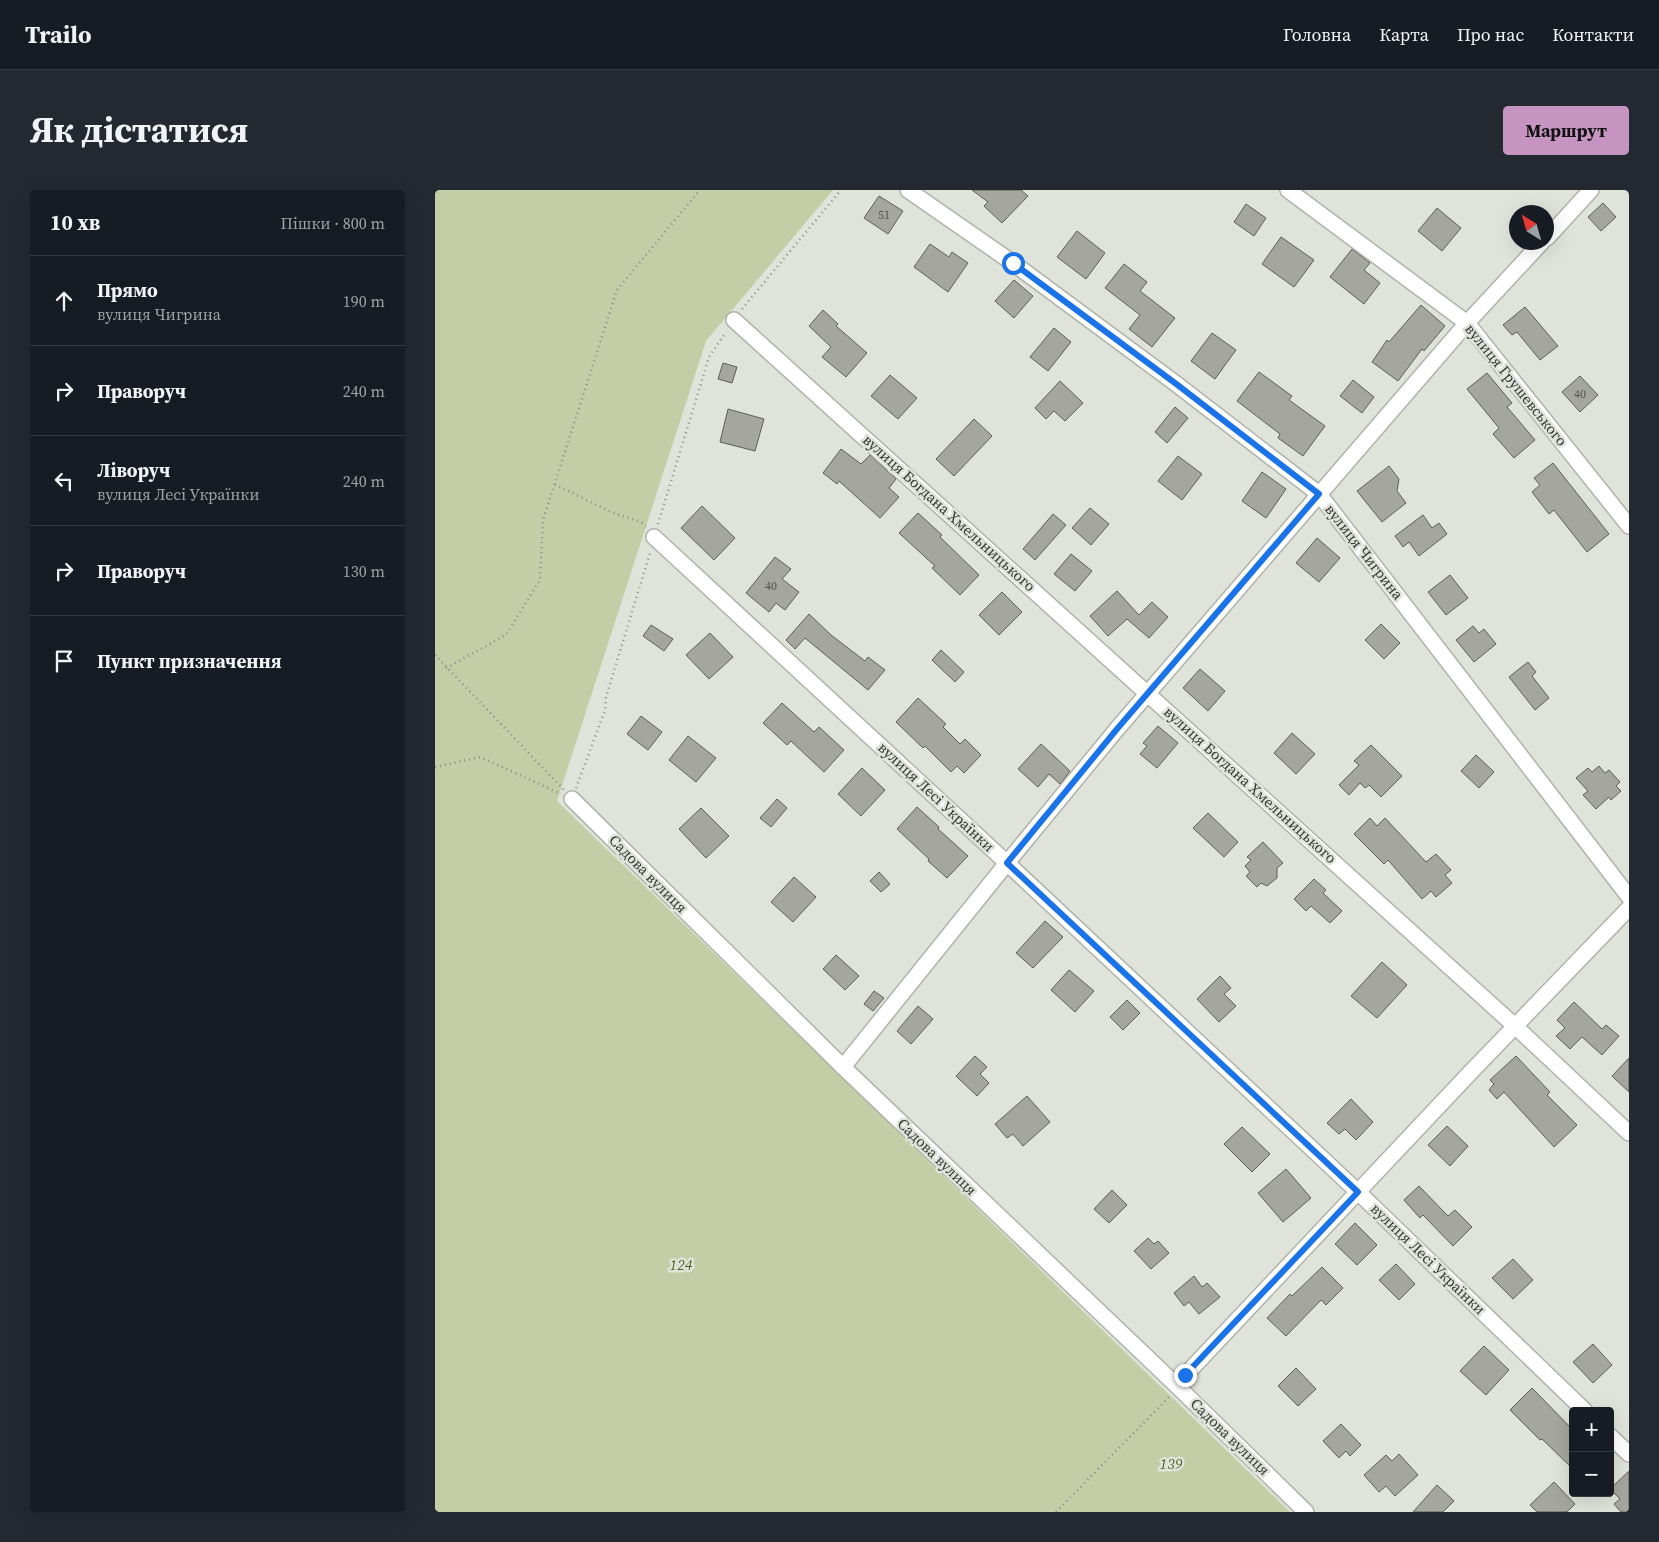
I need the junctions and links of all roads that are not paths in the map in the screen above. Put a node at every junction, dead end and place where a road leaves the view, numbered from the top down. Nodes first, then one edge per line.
1 (908, 190) edge
2 (1289, 190) edge
3 (1591, 190) edge
4 (1554, 230) edge
5 (1535, 250) edge
6 (734, 320) road end
7 (1467, 323) junction
8 (1319, 494) junction
9 (1629, 526) edge
10 (654, 537) road end
11 (1148, 693) junction
12 (572, 798) road end
13 (1007, 863) junction
14 (1629, 898) edge
15 (1629, 908) edge
16 (1516, 1027) junction
17 (843, 1067) junction
18 (1629, 1133) edge
19 (1358, 1192) junction
20 (1176, 1385) junction
21 (1581, 1407) edge
22 (1614, 1440) edge
23 (1629, 1454) edge
24 (1306, 1512) edge

1 - 8 street, вулиця Чигрина
2 - 7 street, вулиця Грушевського
3 - 4 street
5 - 7 street
6 - 11 street, вулиця Богдана Хмельницького
7 - 8 street
7 - 9 street, вулиця Грушевського
8 - 11 street
8 - 14 street, вулиця Чигрина
10 - 13 street, вулиця Лесі Українки
11 - 13 street
11 - 16 street, вулиця Богдана Хмельницького
12 - 17 street, Садова вулиця
13 - 17 street
13 - 19 street, вулиця Лесі Українки
15 - 16 street
16 - 18 street, вулиця Богдана Хмельницького
16 - 19 street
17 - 20 street, Садова вулиця
19 - 20 street
19 - 21 street, вулиця Лесі Українки
20 - 24 street, Садова вулиця
22 - 23 street

